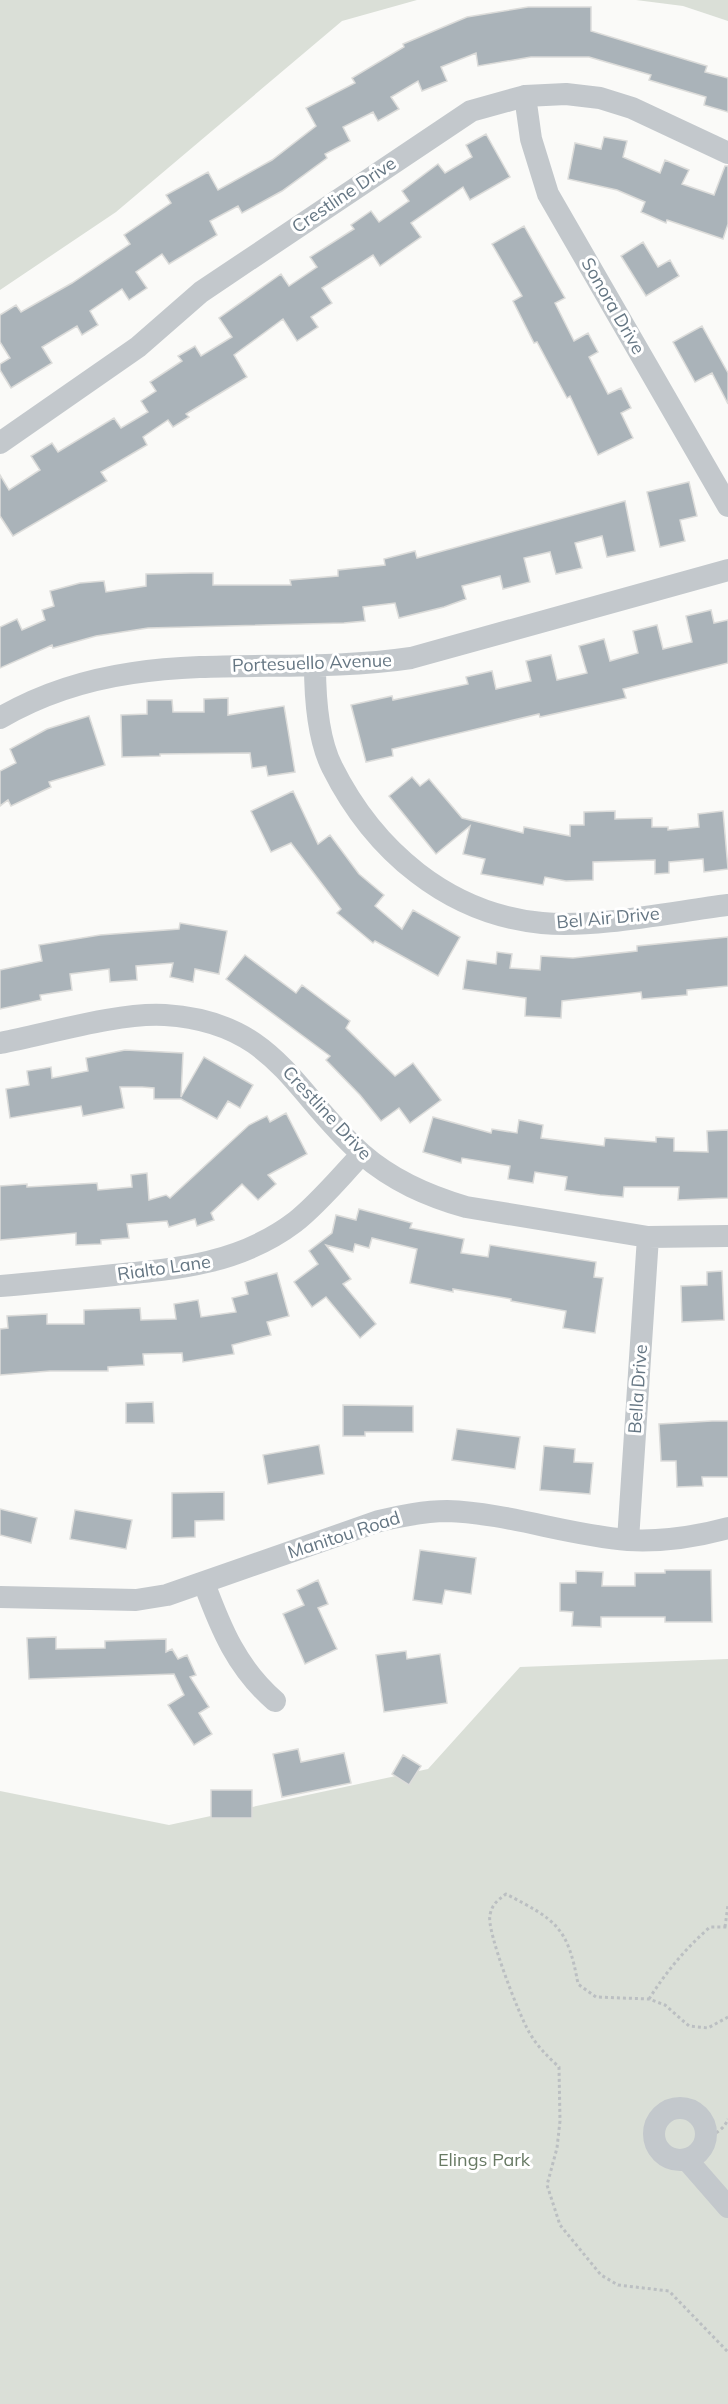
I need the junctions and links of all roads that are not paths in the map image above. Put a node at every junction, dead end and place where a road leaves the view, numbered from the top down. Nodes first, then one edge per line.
1 (525, 96) junction
2 (728, 153) edge
3 (0, 443) edge
4 (728, 506) edge
5 (728, 570) edge
6 (315, 664) junction
7 (0, 718) edge
8 (728, 905) edge
9 (0, 1043) edge
10 (362, 1154) junction
11 (728, 1236) edge
12 (648, 1238) junction
13 (0, 1286) edge
14 (728, 1528) edge
15 (628, 1540) junction
16 (204, 1583) junction
17 (0, 1597) edge
18 (275, 1701) dead end
19 (687, 2160) junction
20 (728, 2207) edge

1 - 2 street, Crestline Drive
1 - 3 street, Crestline Drive
1 - 4 street, Sonora Drive
5 - 6 street, Portesuello Avenue
6 - 7 street, Portesuello Avenue
6 - 8 street, Bel Air Drive
9 - 10 street, Crestline Drive
10 - 12 street, Crestline Drive
10 - 13 street, Rialto Lane
11 - 12 street, Crestline Drive
12 - 15 street, Bella Drive
14 - 15 street, Manitou Road
15 - 16 street, Manitou Road
16 - 17 street, Manitou Road
16 - 18 street
19 - 19 street
19 - 20 street

